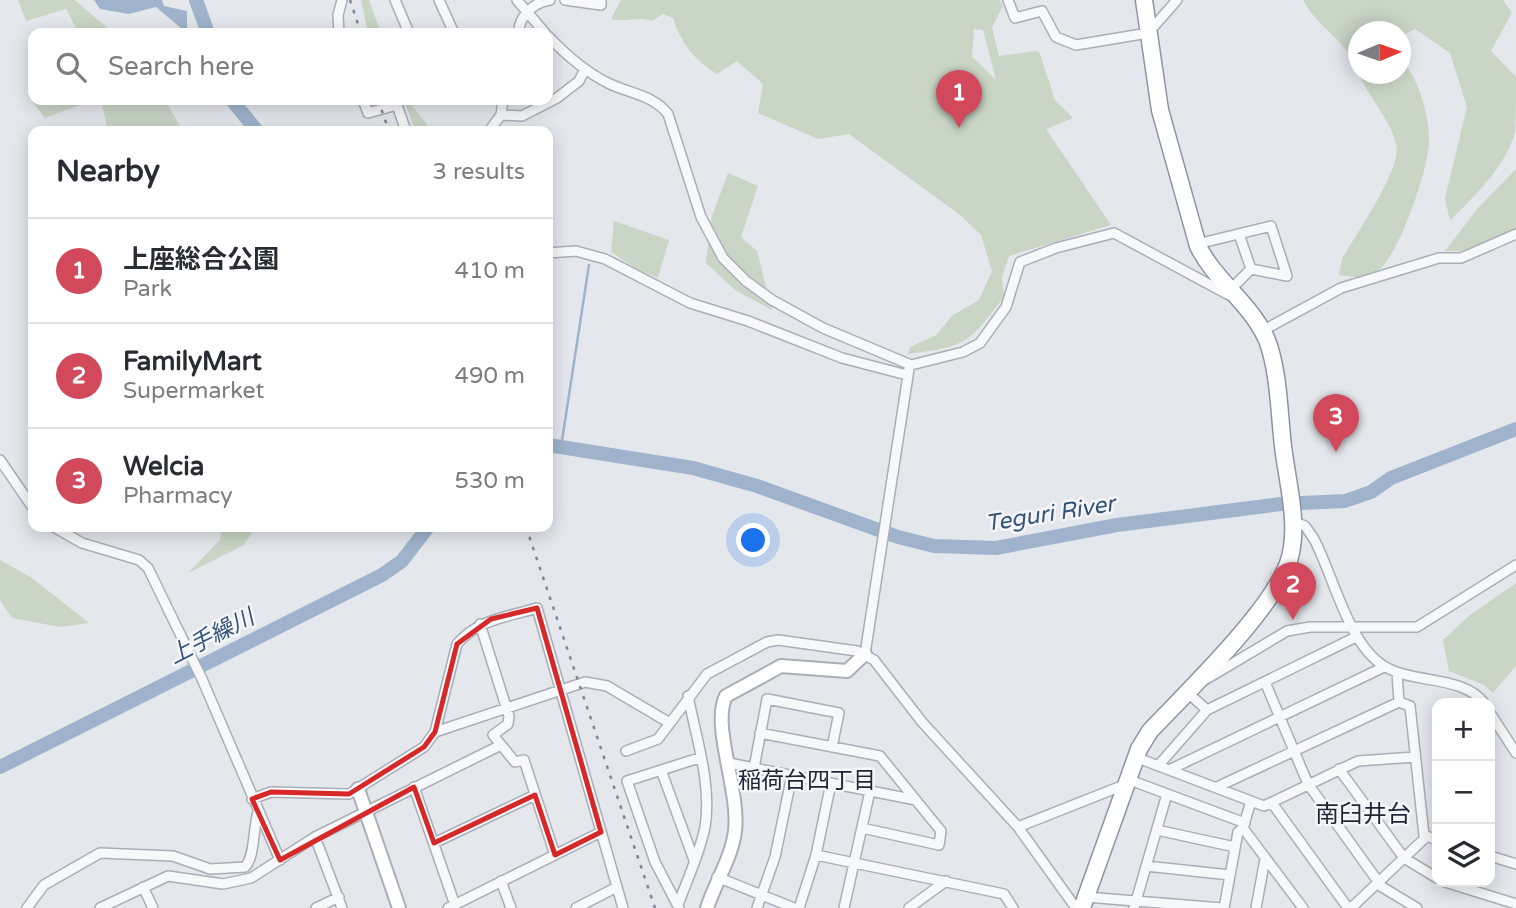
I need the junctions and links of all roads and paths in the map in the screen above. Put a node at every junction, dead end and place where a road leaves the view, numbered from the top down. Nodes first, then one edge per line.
1 (342, 0) edge
2 (395, 0) edge
3 (439, 0) edge
4 (517, 0) edge
5 (550, 0) edge
6 (565, 0) edge
7 (601, 0) edge
8 (1008, 0) edge
9 (1144, 0) edge
10 (1177, 0) edge
11 (526, 13) junction
12 (339, 28) edge
13 (407, 28) edge
14 (452, 28) edge
15 (520, 28) edge
16 (540, 28) edge
17 (1148, 33) junction
18 (553, 41) edge
19 (586, 69) junction
20 (553, 100) edge
21 (365, 105) edge
22 (397, 105) edge
23 (397, 105) edge
24 (502, 105) edge
25 (543, 105) edge
26 (501, 115) junction
27 (405, 126) edge
28 (493, 126) edge
29 (1239, 234) junction
30 (1516, 234) edge
31 (1197, 244) junction
32 (553, 253) edge
33 (1251, 269) junction
34 (1232, 291) junction
35 (1262, 331) junction
36 (912, 365) junction
37 (907, 375) junction
38 (0, 460) edge
39 (28, 501) edge
40 (1292, 517) junction
41 (63, 532) edge
42 (1516, 565) edge
43 (480, 625) junction
44 (1353, 626) junction
45 (1356, 636) junction
46 (865, 654) junction
47 (1384, 667) junction
48 (1397, 673) junction
49 (1265, 681) junction
50 (1192, 687) junction
51 (560, 690) junction
52 (688, 696) junction
53 (1479, 698) edge
54 (1399, 702) junction
55 (505, 708) junction
56 (1207, 710) junction
57 (1280, 717) junction
58 (1495, 721) edge
59 (668, 722) junction
60 (435, 732) junction
61 (760, 733) junction
62 (501, 745) junction
63 (832, 747) junction
64 (1294, 750) junction
65 (626, 751) dead end
66 (1516, 753) edge
67 (1135, 757) junction
68 (1415, 757) junction
69 (699, 758) junction
70 (729, 763) junction
71 (1158, 766) junction
72 (754, 768) junction
73 (1339, 769) junction
74 (661, 770) junction
75 (1169, 770) junction
76 (792, 775) junction
77 (1126, 782) junction
78 (831, 783) junction
79 (1308, 784) junction
80 (414, 787) junction
81 (1217, 788) junction
82 (358, 789) junction
83 (870, 791) junction
84 (1167, 794) junction
85 (536, 795) junction
86 (252, 799) junction
87 (916, 800) junction
88 (1251, 801) junction
89 (1272, 803) junction
90 (366, 811) junction
91 (258, 812) junction
92 (1244, 825) junction
93 (1017, 827) junction
94 (862, 828) junction
95 (1157, 830) junction
96 (601, 832) junction
97 (1424, 835) junction
98 (315, 837) junction
99 (1432, 838) edge
100 (434, 843) junction
101 (1235, 847) junction
102 (555, 855) junction
103 (816, 855) junction
104 (1404, 858) junction
105 (1495, 858) edge
106 (1265, 859) junction
107 (280, 860) junction
108 (694, 860) junction
109 (854, 864) junction
110 (1516, 864) edge
111 (1146, 866) junction
112 (1230, 875) junction
113 (1432, 875) edge
114 (717, 877) junction
115 (501, 881) junction
116 (946, 881) junction
117 (1378, 881) junction
118 (143, 887) junction
119 (617, 887) junction
120 (1459, 887) edge
121 (339, 897) junction
122 (761, 897) junction
123 (1135, 904) edge
124 (1081, 905) edge
125 (452, 906) edge
126 (679, 907) edge
127 (1009, 907) edge
128 (1516, 907) edge
129 (27, 908) edge
130 (100, 908) edge
131 (153, 908) edge
132 (316, 908) edge
133 (342, 908) edge
134 (399, 908) edge
135 (510, 908) edge
136 (576, 908) edge
137 (623, 908) edge
138 (707, 908) edge
139 (757, 908) edge
140 (793, 908) edge
141 (799, 908) edge
142 (844, 908) edge
143 (909, 908) edge
144 (1223, 908) edge
145 (1256, 908) edge
146 (1303, 908) edge
147 (1350, 908) edge
148 (1417, 908) edge

1 - 12 street
2 - 13 street
3 - 14 street
4 - 11 street
5 - 11 street
6 - 7 street
8 - 17 street
9 - 17 highway
10 - 17 street
11 - 15 street
11 - 16 street
17 - 31 highway
18 - 19 street
19 - 20 street
19 - 36 street
21 - 22 street
23 - 27 street
24 - 26 street
25 - 26 street
26 - 28 street
29 - 31 street
29 - 33 street
29 - 33 street
30 - 35 street
31 - 34 highway
32 - 37 street
33 - 34 street
34 - 35 highway
34 - 36 street
35 - 40 highway
36 - 37 street
37 - 46 street
38 - 39 street
40 - 44 street
40 - 50 highway
41 - 86 street
42 - 44 street
43 - 51 street
43 - 55 street
43 - 60 street
44 - 45 street
44 - 50 street
45 - 47 street
45 - 49 street
46 - 52 street
46 - 70 street
46 - 93 street
47 - 48 street
47 - 57 street
48 - 53 street
48 - 54 street
49 - 56 street
49 - 57 street
50 - 56 street
50 - 67 highway
51 - 55 street
51 - 59 street
51 - 96 street
52 - 59 street
52 - 69 street
54 - 64 street
54 - 68 street
55 - 60 street
55 - 62 street
56 - 71 street
57 - 64 street
57 - 75 street
58 - 66 street
59 - 65 street
60 - 82 street
61 - 63 street
61 - 63 street
61 - 72 street
62 - 80 street
62 - 85 street
63 - 87 street
64 - 79 street
64 - 81 street
67 - 71 street
67 - 77 highway
68 - 73 street
68 - 97 street
69 - 74 street
69 - 108 street
70 - 72 street
70 - 114 street
71 - 75 street
72 - 76 street
73 - 79 street
73 - 104 street
74 - 108 street
74 - 126 street
75 - 81 street
76 - 78 street
76 - 122 street
77 - 84 street
77 - 93 street
77 - 124 highway
78 - 83 street
78 - 103 street
79 - 89 street
79 - 117 street
80 - 90 street
80 - 100 street
81 - 88 street
82 - 86 street
82 - 90 street
83 - 87 street
83 - 94 street
84 - 92 street
84 - 95 street
85 - 100 street
85 - 102 street
86 - 91 street
87 - 94 street
88 - 89 street
88 - 92 street
89 - 147 street
90 - 98 street
90 - 134 street
91 - 107 street
91 - 129 street
92 - 101 street
92 - 106 street
93 - 124 street
94 - 109 street
95 - 101 street
95 - 111 street
96 - 102 street
96 - 119 street
97 - 99 street
97 - 104 street
98 - 107 street
98 - 121 street
100 - 125 street
101 - 112 street
102 - 115 street
103 - 109 street
103 - 141 street
104 - 113 street
104 - 117 street
105 - 110 street
106 - 145 street
106 - 146 street
107 - 118 street
108 - 126 street
109 - 116 street
109 - 142 street
111 - 112 street
111 - 123 street
112 - 144 street
114 - 122 street
114 - 138 street
115 - 125 street
115 - 135 street
116 - 127 street
116 - 143 street
117 - 147 street
117 - 148 street
118 - 130 street
118 - 131 street
119 - 136 street
119 - 137 street
120 - 128 street
121 - 132 street
121 - 133 street
122 - 139 street
122 - 140 street
123 - 124 street
123 - 144 street

